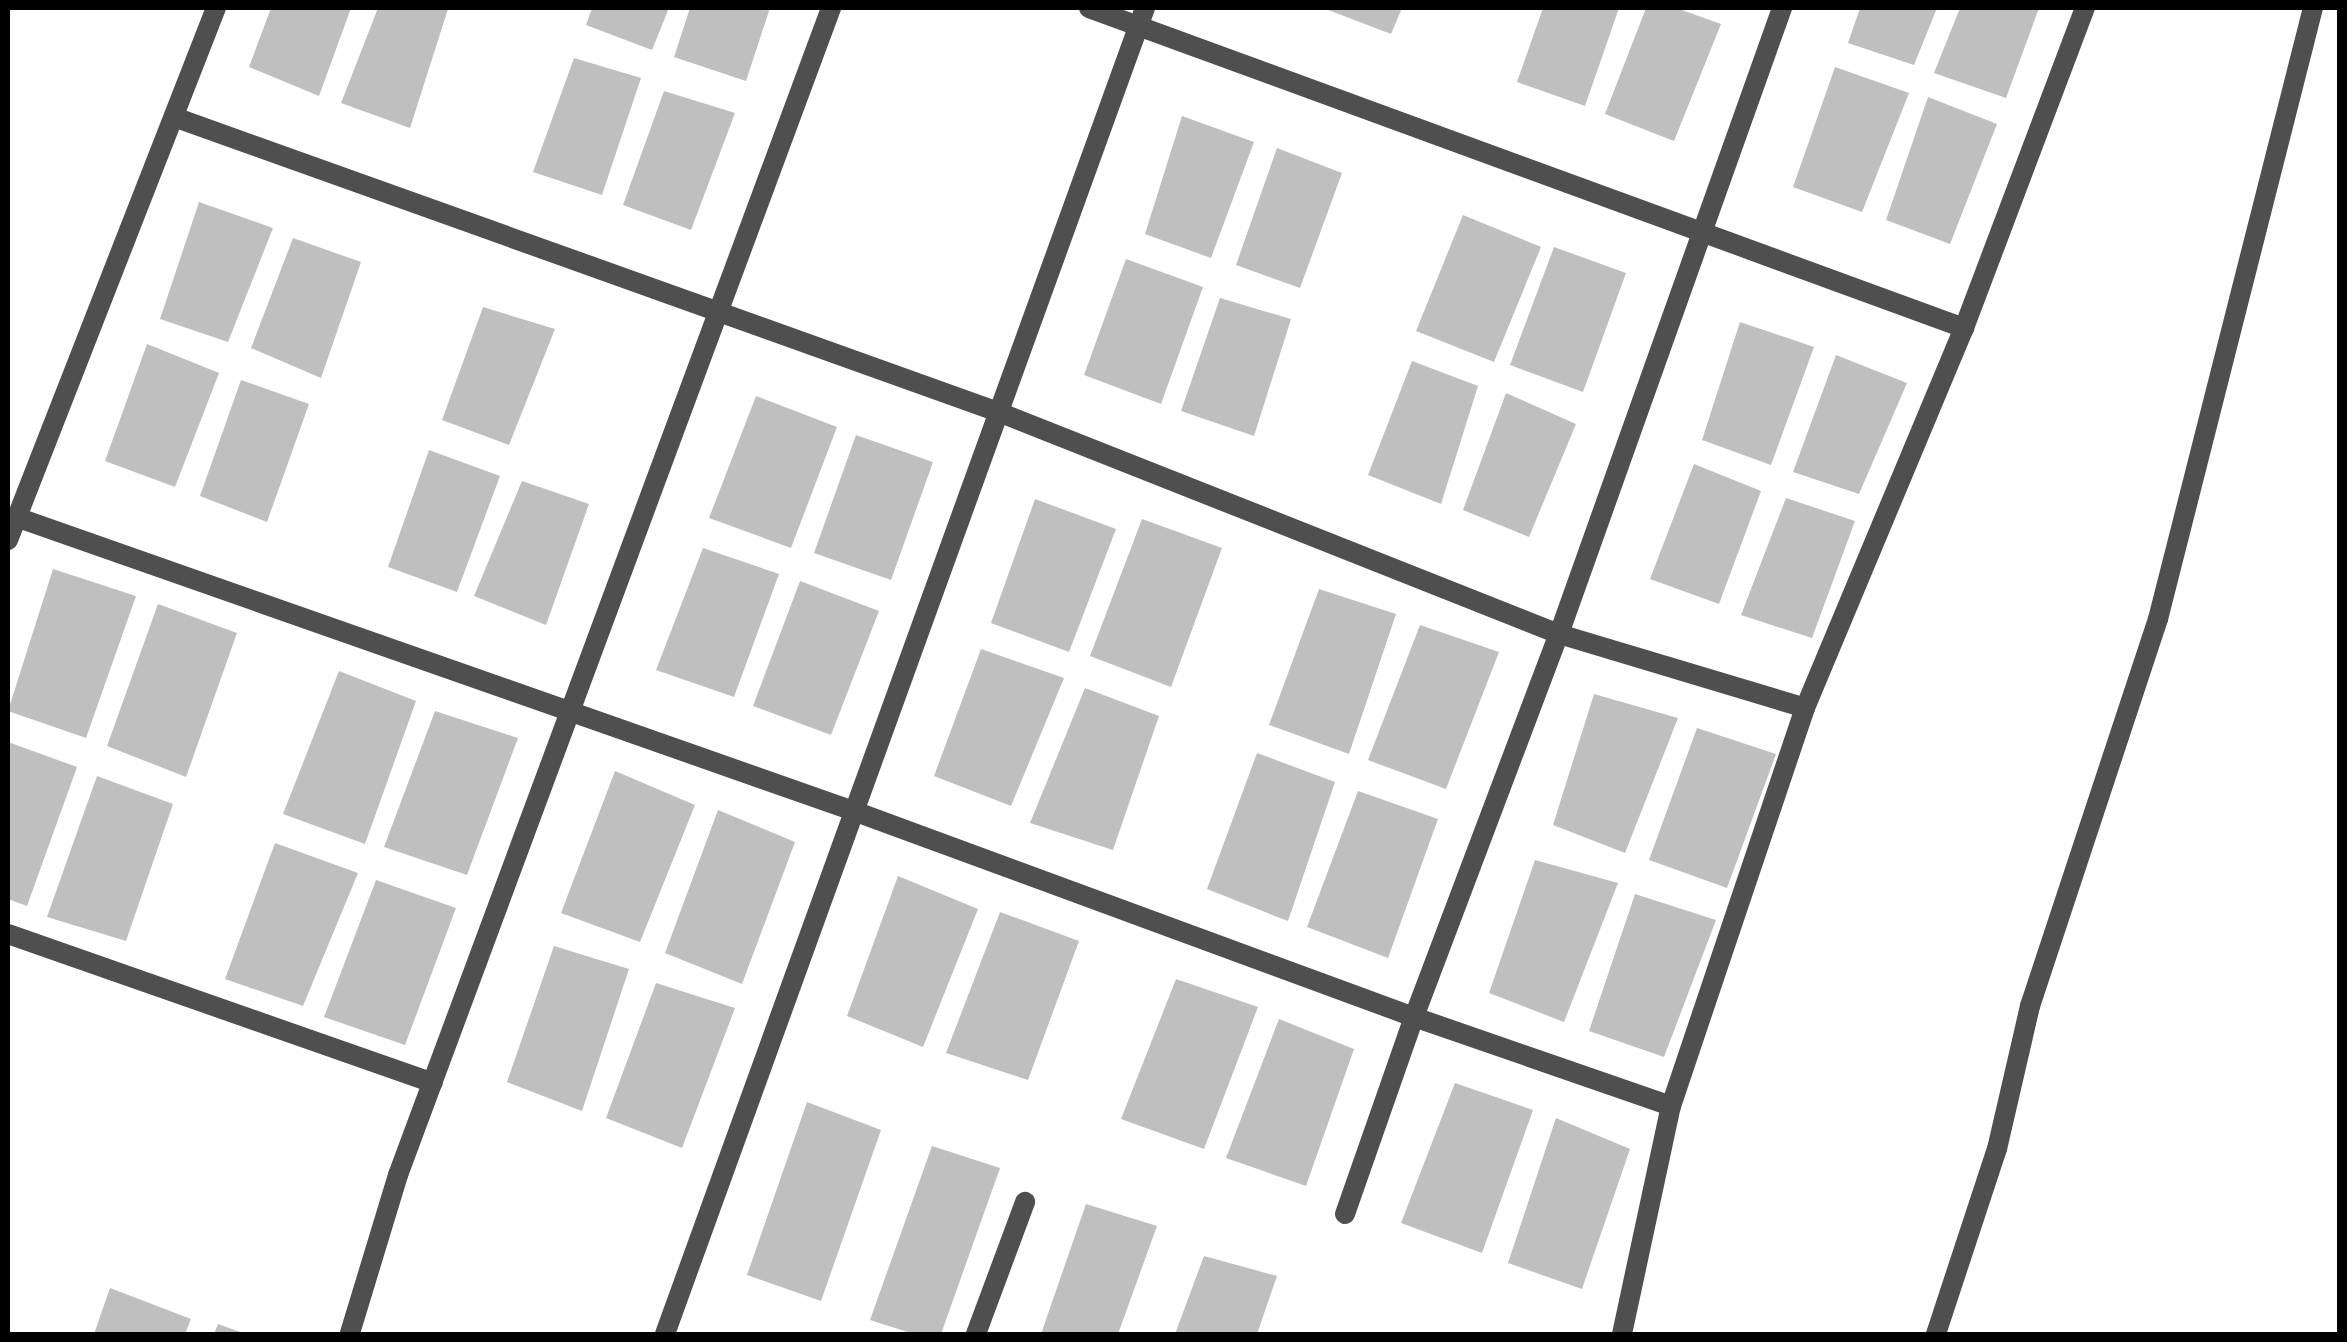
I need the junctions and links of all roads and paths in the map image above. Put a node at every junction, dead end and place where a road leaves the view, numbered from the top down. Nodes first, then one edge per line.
1 (216, 8) edge
2 (831, 8) edge
3 (1088, 8) edge
4 (1782, 8) edge
5 (2085, 8) edge
6 (2313, 8) edge
7 (1142, 16) edge
8 (174, 118) junction
9 (1703, 232) junction
10 (717, 308) junction
11 (1964, 328) junction
12 (1001, 413) junction
13 (16, 517) junction
14 (8, 540) edge
15 (1559, 634) junction
16 (1805, 708) junction
17 (570, 713) junction
18 (852, 810) junction
19 (8, 934) edge
20 (1414, 1017) junction
21 (433, 1083) junction
22 (1671, 1106) junction
23 (1025, 1202) dead end
24 (1346, 1214) dead end
25 (351, 1334) edge
26 (665, 1334) edge
27 (976, 1334) edge
28 (1622, 1334) edge
29 (1936, 1334) edge

1 - 8 street
2 - 10 street
3 - 7 street
4 - 9 street
5 - 11 street
6 - 29 street
7 - 9 street
7 - 12 street
8 - 10 street
8 - 13 street
9 - 11 street
9 - 15 street
10 - 12 street
10 - 17 street
11 - 16 street
12 - 15 street
12 - 18 street
13 - 14 street
13 - 17 street
15 - 16 street
15 - 20 street
16 - 22 street
17 - 18 street
17 - 21 street
18 - 20 street
18 - 26 street
19 - 21 street
20 - 22 street
20 - 24 street
21 - 25 street
22 - 28 street
23 - 27 street

